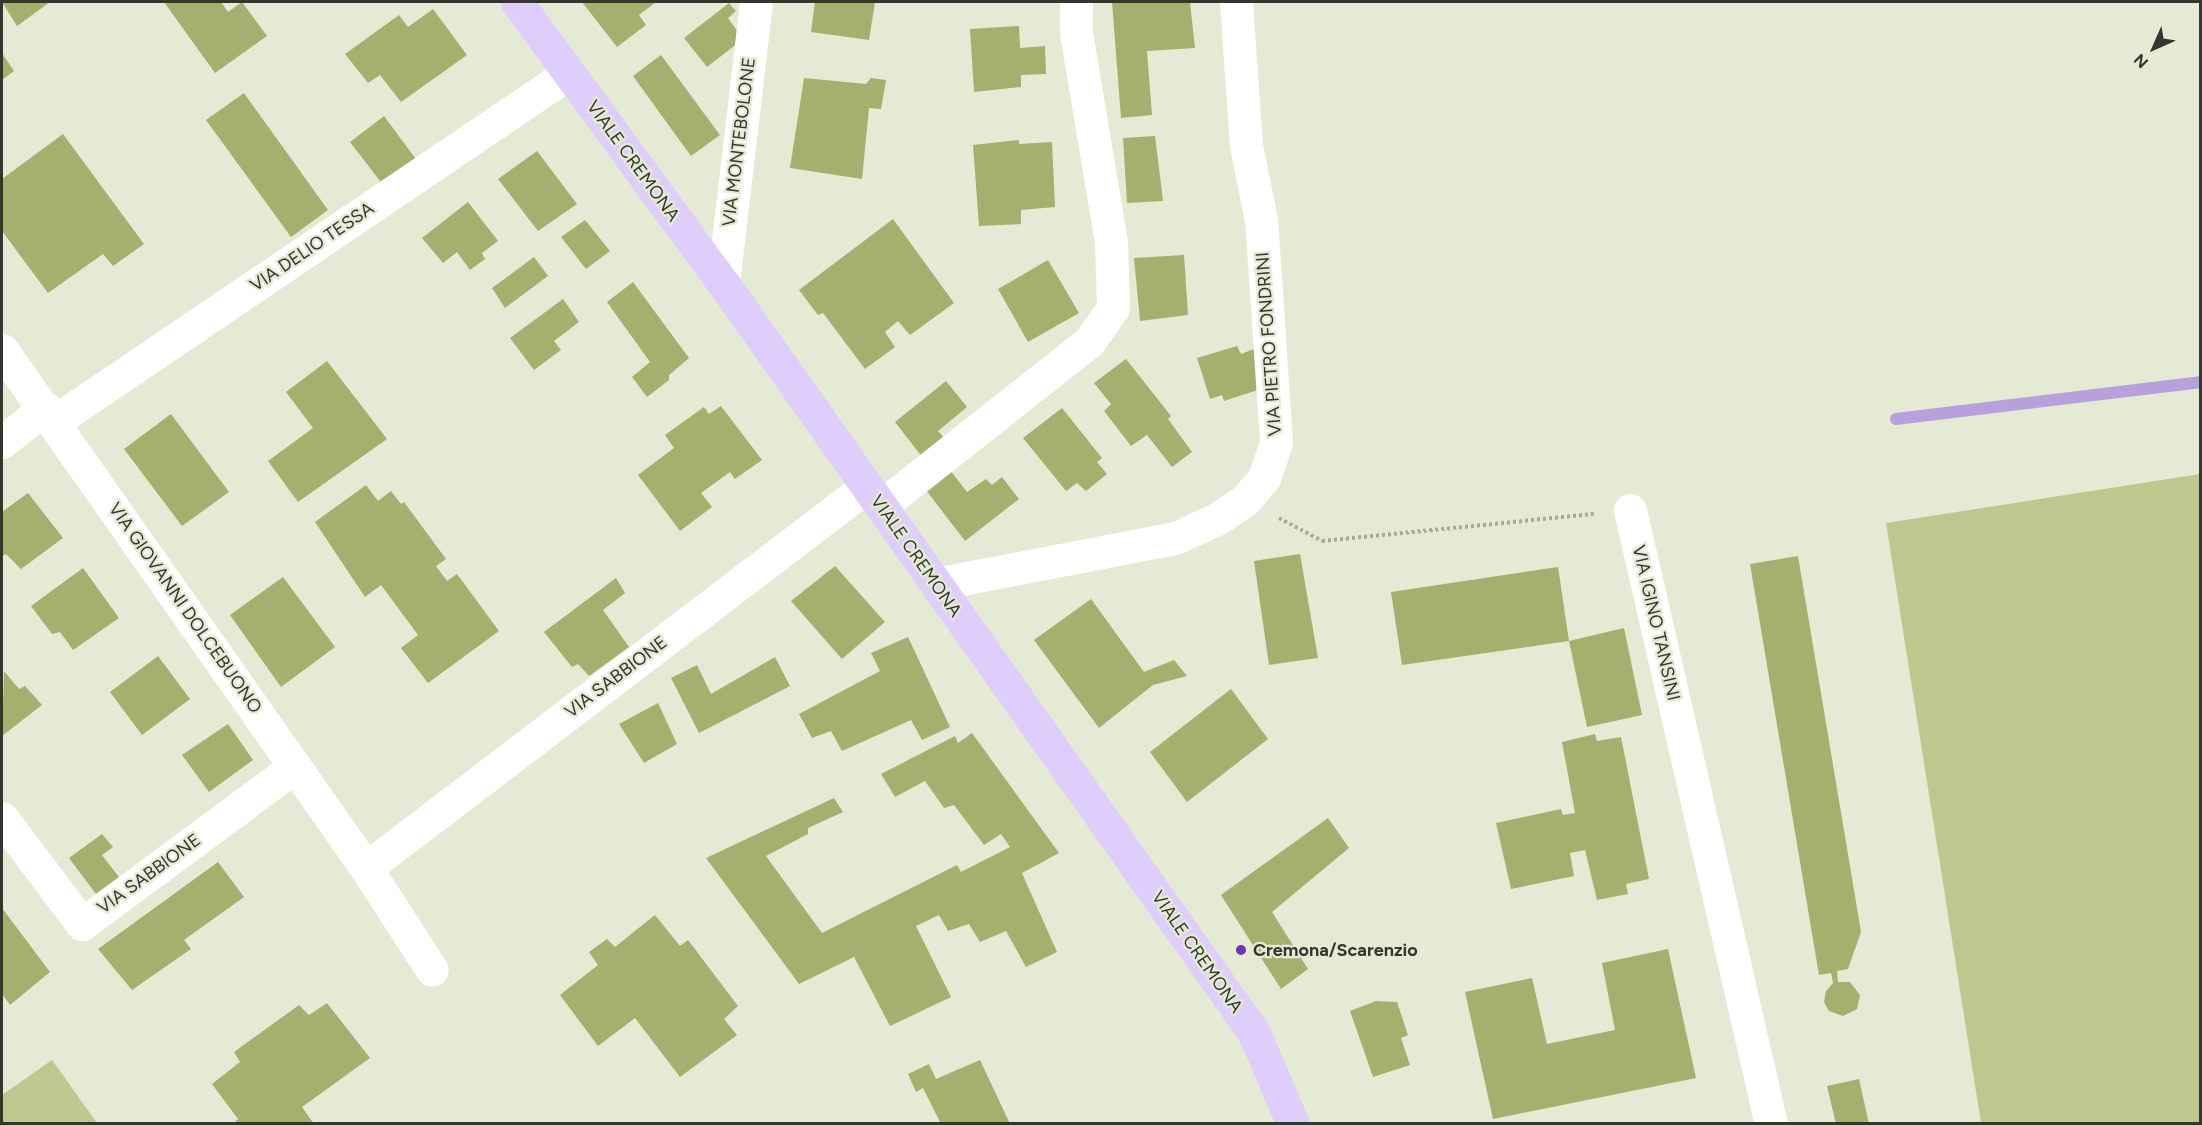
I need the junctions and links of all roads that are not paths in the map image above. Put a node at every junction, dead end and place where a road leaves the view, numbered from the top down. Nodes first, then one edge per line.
1 (516, 2) edge
2 (756, 2) edge
3 (1076, 2) edge
4 (1236, 2) edge
5 (568, 73) junction
6 (723, 283) junction
7 (2, 350) edge
8 (50, 415) junction
9 (2, 442) edge
10 (873, 496) junction
11 (1630, 510) road end
12 (936, 584) junction
13 (294, 767) junction
14 (2, 818) edge
15 (366, 868) junction
16 (432, 970) dead end
17 (1293, 1124) edge
18 (1771, 1124) edge

1 - 5 main road, VIALE CREMONA
2 - 6 street, VIA MONTEBOLONE
3 - 10 street, VIA SABBIONE
4 - 12 street, VIA PIETRO FONDRINI
5 - 6 main road, VIALE CREMONA
5 - 8 street, VIA DELIO TESSA
6 - 10 main road, VIALE CREMONA
7 - 8 street, VIA GIOVANNI DOLCEBUONO
8 - 9 street, VIA DELIO TESSA
8 - 13 street, VIA GIOVANNI DOLCEBUONO
10 - 12 main road, VIALE CREMONA
10 - 15 street, VIA SABBIONE
11 - 18 street, VIA IGINO TANSINI
12 - 17 main road, VIALE CREMONA
13 - 14 street, VIA SABBIONE
13 - 15 street, VIA GIOVANNI DOLCEBUONO
15 - 16 street, VIA GIOVANNI DOLCEBUONO

